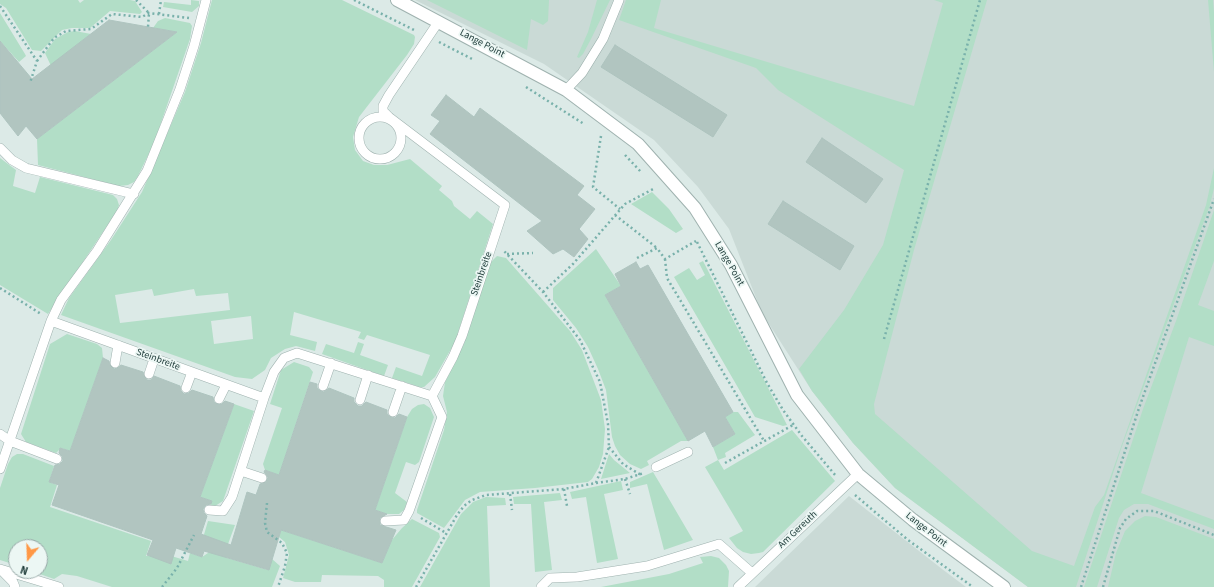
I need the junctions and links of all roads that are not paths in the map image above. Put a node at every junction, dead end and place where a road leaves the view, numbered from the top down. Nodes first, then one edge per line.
1 (206, 0) edge
2 (396, 0) edge
3 (619, 0) edge
4 (440, 21) junction
5 (566, 90) junction
6 (394, 122) junction
7 (0, 148) edge
8 (134, 194) junction
9 (51, 321) junction
10 (118, 346) junction
11 (154, 359) junction
12 (114, 363) dead end
13 (331, 363) junction
14 (192, 372) junction
15 (149, 374) dead end
16 (368, 375) junction
17 (226, 385) junction
18 (323, 386) dead end
19 (402, 386) junction
20 (186, 388) dead end
21 (432, 396) junction
22 (264, 398) junction
23 (219, 399) dead end
24 (360, 400) dead end
25 (393, 412) dead end
26 (0, 434) edge
27 (10, 441) junction
28 (688, 452) dead end
29 (57, 459) dead end
30 (656, 467) road end
31 (0, 469) edge
32 (241, 471) junction
33 (858, 474) junction
34 (262, 478) dead end
35 (209, 510) dead end
36 (385, 521) dead end
37 (0, 569) edge
38 (752, 573) junction
39 (15, 587) edge
40 (59, 587) edge
41 (541, 587) edge
42 (738, 587) edge
43 (1004, 587) edge

1 - 8 lane
2 - 4 street, Lange Point
3 - 5 lane
4 - 5 street, Lange Point
4 - 6 lane, Steinbreite
5 - 33 street, Lange Point
6 - 6 lane
6 - 21 lane, Steinbreite
7 - 8 lane
8 - 9 lane
9 - 10 lane, Steinbreite
9 - 27 lane
10 - 11 lane, Steinbreite
10 - 12 lane
11 - 14 lane, Steinbreite
11 - 15 lane
13 - 16 lane
13 - 18 lane
13 - 22 lane
14 - 17 lane, Steinbreite
14 - 20 lane
16 - 19 lane
16 - 24 lane
17 - 22 lane, Steinbreite
17 - 23 lane
19 - 21 lane
19 - 25 lane
21 - 36 lane
22 - 32 lane
26 - 27 lane
27 - 29 lane
27 - 31 lane
28 - 30 lane
32 - 34 lane
32 - 35 lane
33 - 38 lane, Am Gereuth
33 - 43 street, Lange Point
37 - 39 lane
37 - 40 lane
38 - 41 lane
38 - 42 lane, Am Gereuth

